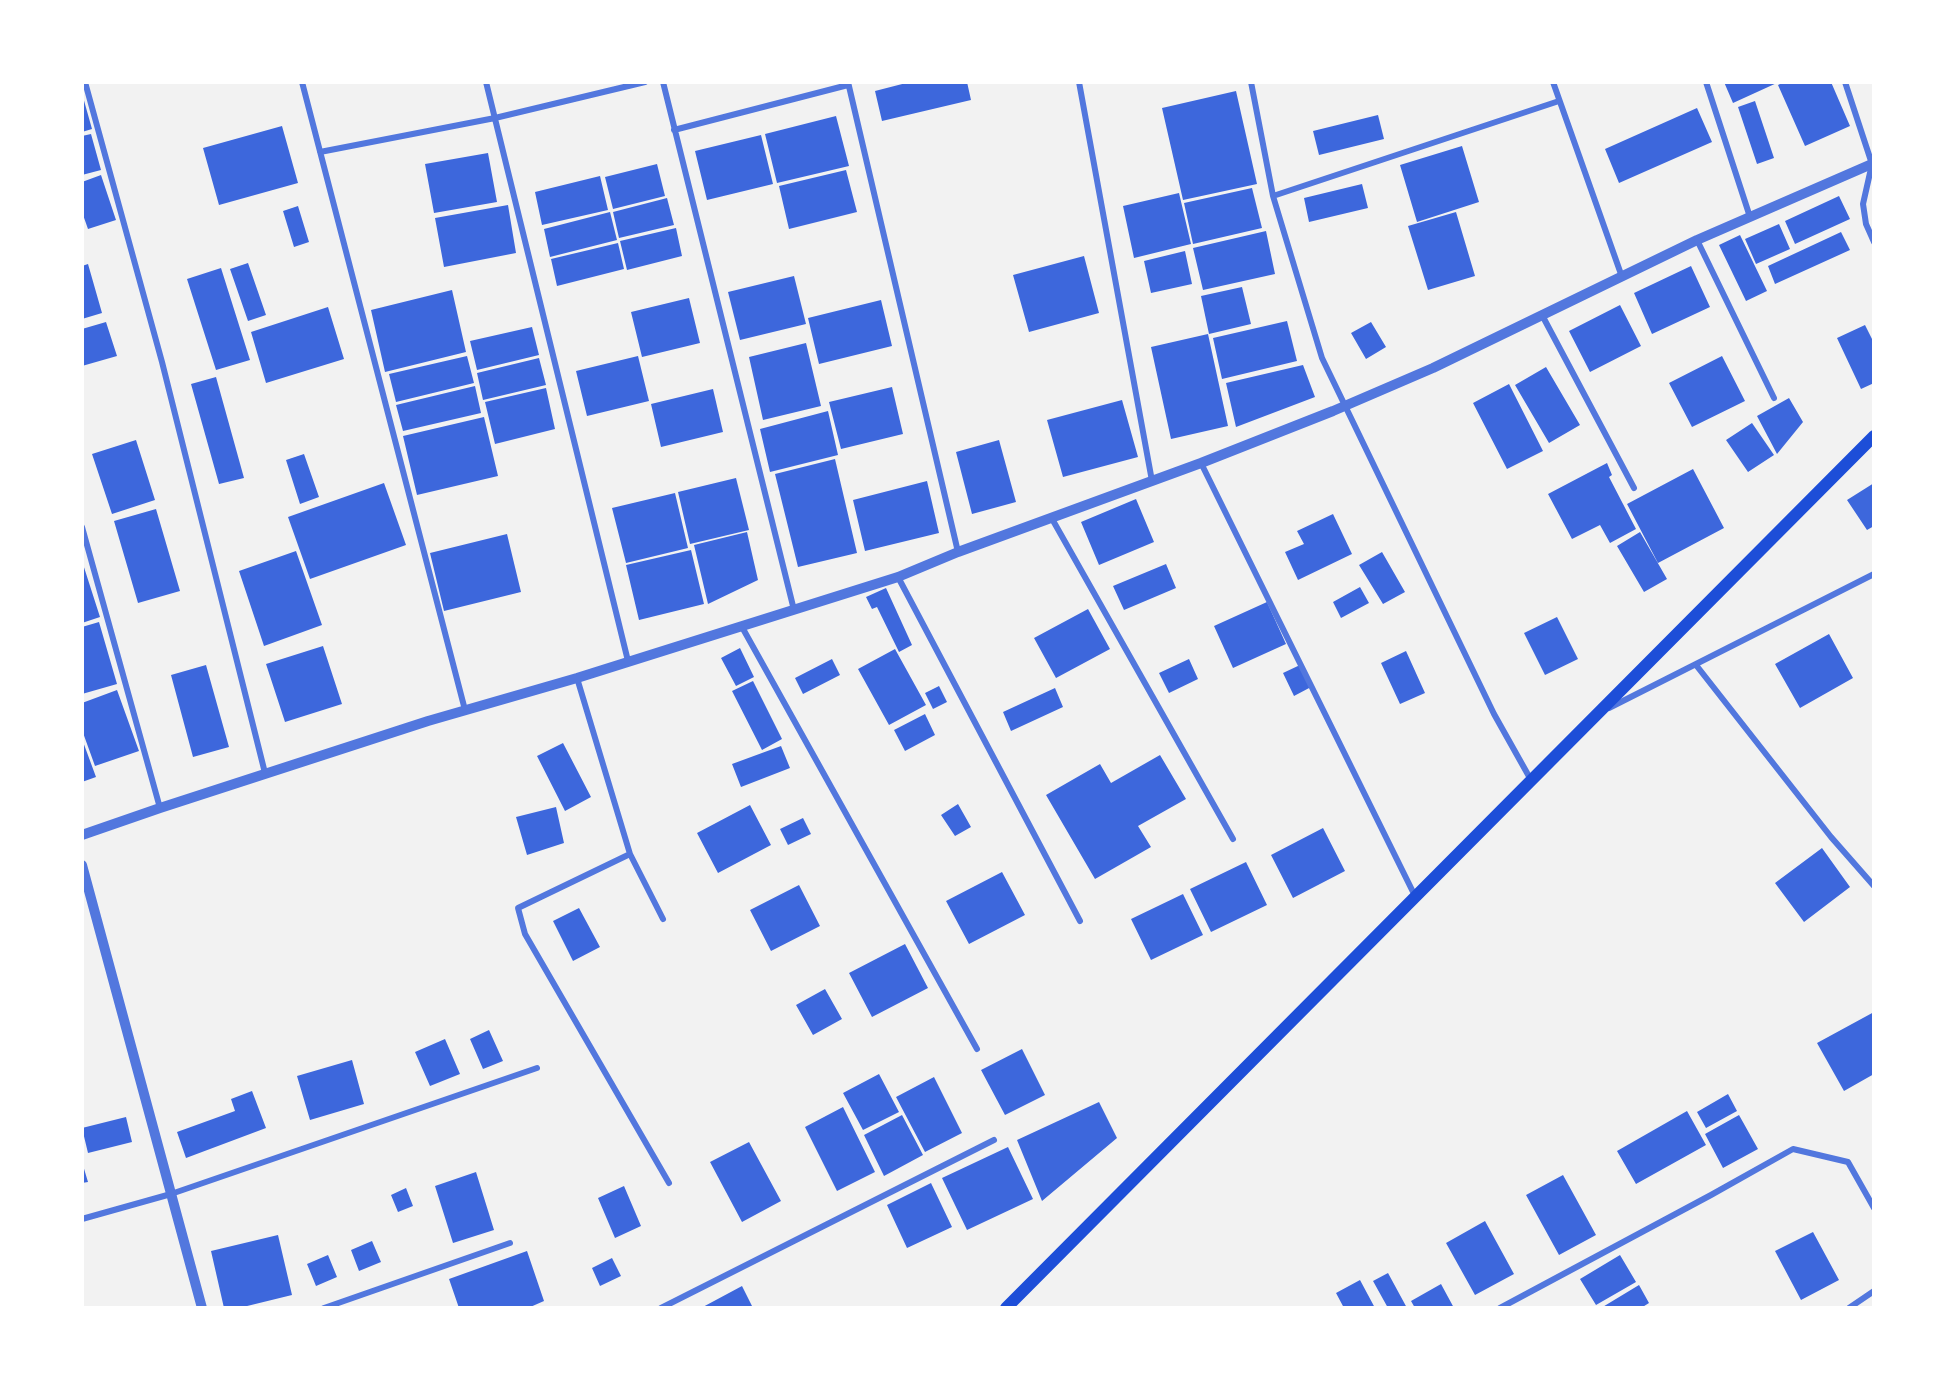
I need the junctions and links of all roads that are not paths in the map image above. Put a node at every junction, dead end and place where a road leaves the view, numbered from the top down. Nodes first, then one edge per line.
1 (85, 82) edge
2 (302, 82) edge
3 (486, 82) edge
4 (645, 82) edge
5 (663, 82) edge
6 (1079, 82) edge
7 (1251, 82) edge
8 (1553, 82) edge
9 (1706, 82) edge
10 (1845, 82) edge
11 (848, 84) edge
12 (1559, 101) junction
13 (495, 118) junction
14 (674, 130) junction
15 (320, 152) junction
16 (1873, 164) edge
17 (1273, 196) junction
18 (1750, 217) junction
19 (1697, 240) junction
20 (1874, 242) edge
21 (1622, 277) junction
22 (1542, 315) junction
23 (1774, 398) dead end
24 (1344, 405) junction
25 (1874, 436) edge
26 (1201, 463) junction
27 (1152, 481) junction
28 (1634, 488) dead end
29 (1051, 517) junction
30 (82, 527) edge
31 (958, 552) junction
32 (1874, 574) edge
33 (897, 577) junction
34 (794, 611) junction
35 (742, 627) junction
36 (628, 661) junction
37 (1696, 664) junction
38 (578, 678) junction
39 (465, 710) junction
40 (1598, 714) junction
41 (265, 773) junction
42 (1531, 780) junction
43 (160, 808) junction
44 (82, 835) edge
45 (1233, 839) dead end
46 (630, 855) junction
47 (82, 865) edge
48 (1874, 886) edge
49 (1416, 897) junction
50 (663, 918) dead end
51 (1080, 921) dead end
52 (977, 1049) dead end
53 (537, 1068) dead end
54 (994, 1140) dead end
55 (669, 1183) dead end
56 (171, 1194) junction
57 (1874, 1208) edge
58 (82, 1220) edge
59 (510, 1243) dead end
60 (1874, 1291) edge
61 (664, 1307) edge
62 (202, 1308) edge
63 (324, 1308) edge
64 (1006, 1308) edge
65 (1500, 1308) edge
66 (1849, 1308) edge

1 - 41 street
2 - 15 street
3 - 13 street
4 - 13 street
5 - 14 street
6 - 27 street
7 - 17 street
8 - 12 street
9 - 18 street
10 - 16 street
11 - 14 street
11 - 31 street
12 - 17 street
12 - 21 street
13 - 15 street
13 - 36 street
14 - 34 street
15 - 39 street
16 - 18 street
16 - 20 street
17 - 24 street
18 - 19 street
19 - 21 street
19 - 23 street
21 - 22 street
22 - 24 street
22 - 28 street
24 - 26 street
24 - 42 street
25 - 40 main road
26 - 27 street
26 - 49 street
27 - 29 street
29 - 31 street
29 - 45 street
30 - 43 street
31 - 33 street
32 - 37 street
33 - 34 street
33 - 51 street
34 - 35 street
35 - 36 street
35 - 52 street
36 - 38 street
37 - 40 street
37 - 48 street
38 - 39 street
38 - 46 street
39 - 41 street
40 - 42 main road
41 - 43 street
42 - 49 main road
43 - 44 street
46 - 50 street
46 - 55 street
47 - 56 street
49 - 64 main road
53 - 56 street
54 - 61 street
56 - 58 street
56 - 62 street
57 - 65 street
59 - 63 street
60 - 66 street

